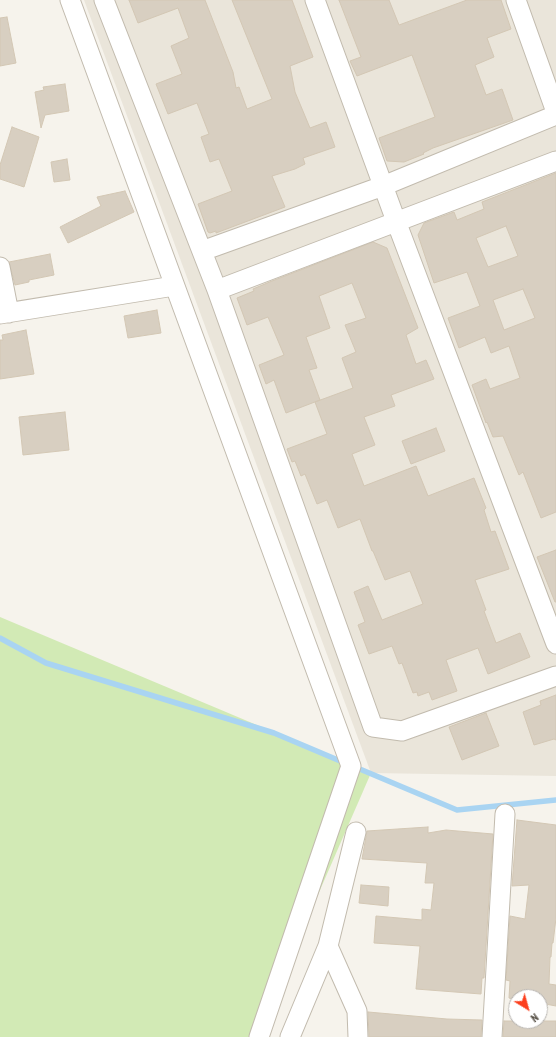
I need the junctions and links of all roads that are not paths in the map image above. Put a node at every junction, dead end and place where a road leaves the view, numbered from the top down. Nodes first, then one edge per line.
1 (70, 0) edge
2 (104, 0) edge
3 (314, 0) edge
4 (516, 0) edge
5 (556, 112) edge
6 (556, 115) edge
7 (556, 161) edge
8 (383, 186) junction
9 (396, 221) junction
10 (202, 250) junction
11 (0, 268) edge
12 (174, 286) junction
13 (217, 290) junction
14 (4, 314) edge
15 (556, 644) edge
16 (556, 676) edge
17 (505, 814) dead end
18 (356, 832) dead end
19 (328, 946) junction
20 (258, 1037) edge
21 (290, 1037) edge
22 (358, 1037) edge
23 (492, 1037) edge

1 - 12 street
2 - 10 street
3 - 8 street
4 - 5 street
6 - 8 street
7 - 9 street
8 - 9 street
8 - 10 street
9 - 13 street
9 - 15 street
10 - 13 street
11 - 14 street
12 - 14 street
12 - 20 street
13 - 16 street
17 - 23 street
18 - 19 street
19 - 21 street
19 - 22 street

